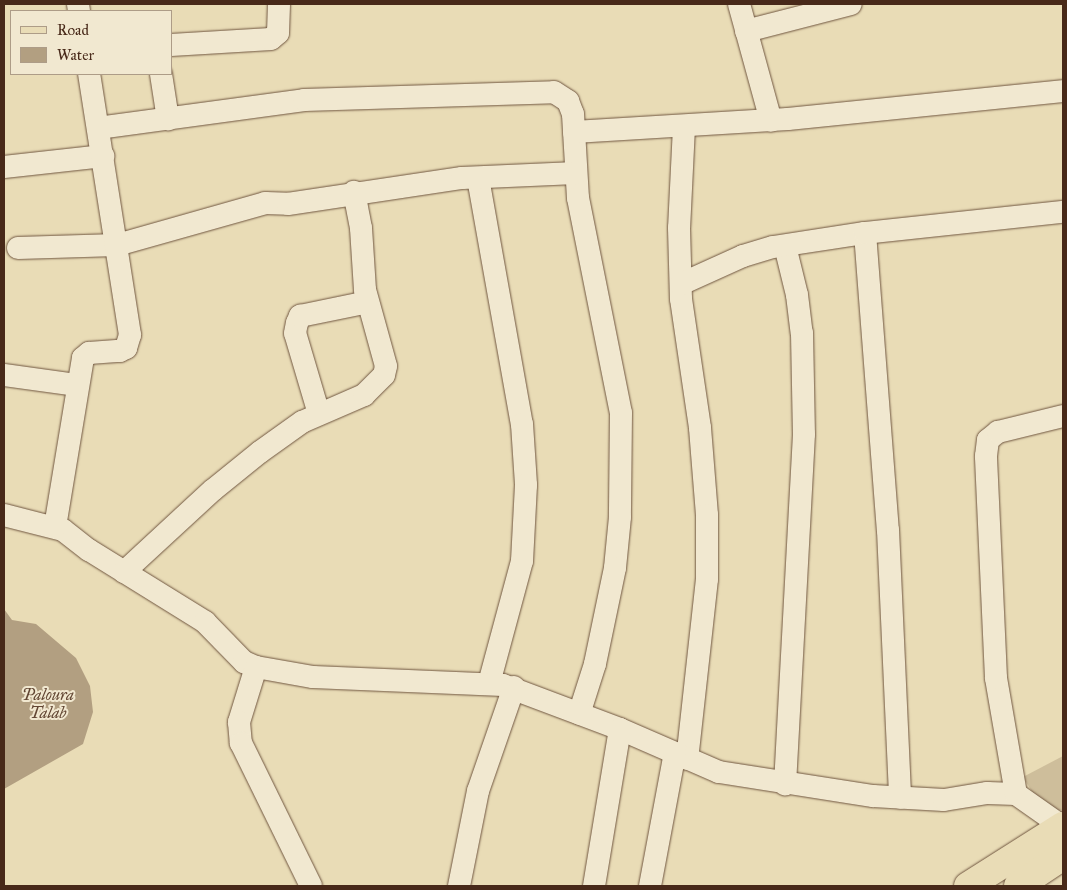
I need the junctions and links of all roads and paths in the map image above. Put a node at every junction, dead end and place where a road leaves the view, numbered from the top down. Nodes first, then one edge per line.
1 (279, 4) edge
2 (739, 4) edge
3 (851, 4) edge
4 (746, 31) junction
5 (172, 45) edge
6 (90, 75) edge
7 (161, 75) edge
8 (1063, 91) edge
9 (168, 119) junction
10 (771, 120) junction
11 (684, 127) junction
12 (98, 128) junction
13 (574, 132) junction
14 (103, 156) junction
15 (4, 167) edge
16 (576, 173) junction
17 (478, 178) junction
18 (354, 192) junction
19 (1063, 212) edge
20 (865, 233) junction
21 (117, 245) junction
22 (785, 246) junction
23 (18, 248) dead end
24 (681, 284) junction
25 (368, 302) junction
26 (4, 375) edge
27 (77, 385) junction
28 (319, 414) junction
29 (1063, 416) edge
30 (4, 515) edge
31 (56, 527) junction
32 (124, 572) junction
33 (256, 667) junction
34 (489, 683) junction
35 (514, 687) junction
36 (579, 714) junction
37 (620, 729) junction
38 (681, 756) junction
39 (786, 784) junction
40 (1016, 794) junction
41 (900, 798) junction
42 (1063, 826) edge
43 (1063, 856) edge
44 (310, 886) edge
45 (459, 886) edge
46 (594, 886) edge
47 (650, 886) edge
48 (968, 886) edge
49 (1018, 886) edge

1 - 5 street
2 - 4 street
3 - 4 street
4 - 10 street
6 - 12 street
7 - 9 street
8 - 10 street
9 - 12 street
9 - 13 street
10 - 11 street
11 - 13 street
11 - 24 street
12 - 14 street
13 - 16 street
14 - 15 street
14 - 21 street
16 - 17 street
16 - 36 street
17 - 18 street
17 - 34 street
18 - 21 street
18 - 25 street
19 - 20 street
20 - 22 street
20 - 41 street
21 - 23 street
21 - 27 street
22 - 24 street
22 - 39 street
24 - 38 street
25 - 28 street
25 - 28 street
26 - 27 street
27 - 31 street
28 - 32 street
29 - 40 street
30 - 31 street
31 - 32 street
32 - 33 street
33 - 34 street
33 - 44 street
34 - 35 street
35 - 36 street
35 - 45 street
36 - 37 street
37 - 38 street
37 - 46 street
38 - 39 street
38 - 47 street
39 - 41 street
40 - 41 street
40 - 42 street
42 - 48 main road
43 - 49 main road

